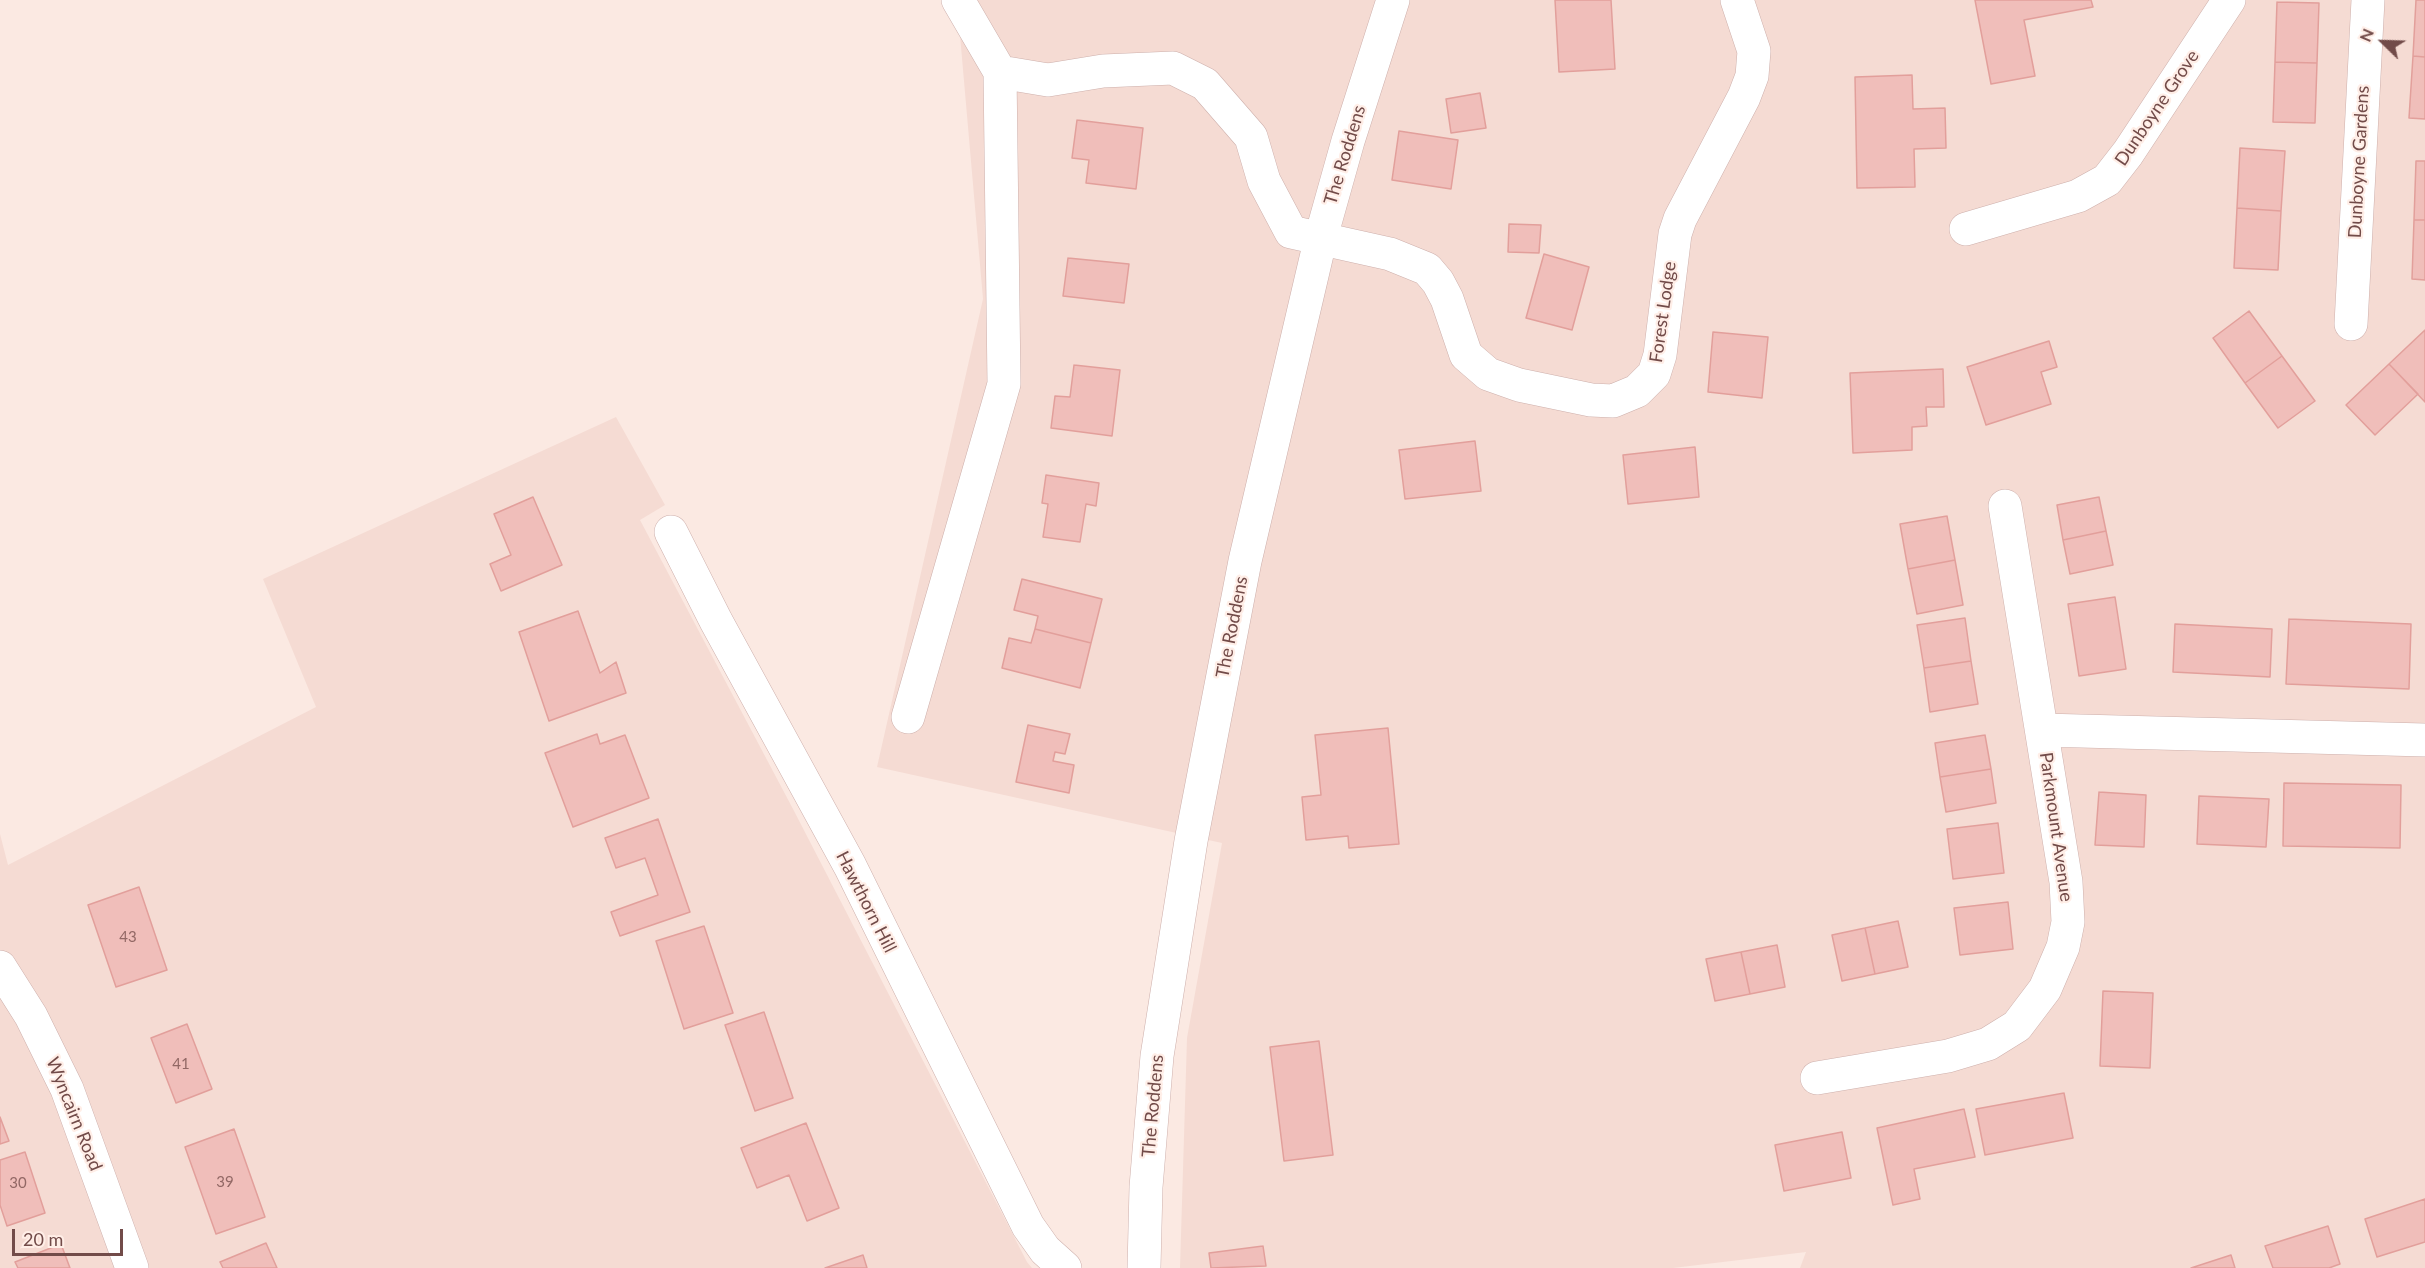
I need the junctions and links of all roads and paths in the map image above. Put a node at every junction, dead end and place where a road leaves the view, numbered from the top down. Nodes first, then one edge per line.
1 (958, 0) edge
2 (1393, 0) edge
3 (1737, 0) edge
4 (2229, 0) edge
5 (2368, 0) edge
6 (1000, 72) junction
7 (1966, 229) dead end
8 (1321, 237) junction
9 (2351, 324) dead end
10 (2006, 506) dead end
11 (671, 532) dead end
12 (908, 717) dead end
13 (2042, 730) junction
14 (2425, 740) edge
15 (0, 967) edge
16 (1817, 1078) dead end
17 (132, 1268) edge
18 (1065, 1268) edge
19 (1144, 1268) edge

1 - 6 street
2 - 8 street, The Roddens
3 - 8 street, Forest Lodge
4 - 7 street, Dunboyne Grove
5 - 9 street, Dunboyne Gardens
6 - 8 street, Forest Lodge
6 - 12 street
8 - 19 street, The Roddens
10 - 13 street, Parkmount Avenue
11 - 18 street, Hawthorn Hill
13 - 14 street, Parkmount Avenue
13 - 16 street, Parkmount Avenue
15 - 17 street, Wyncairn Road

